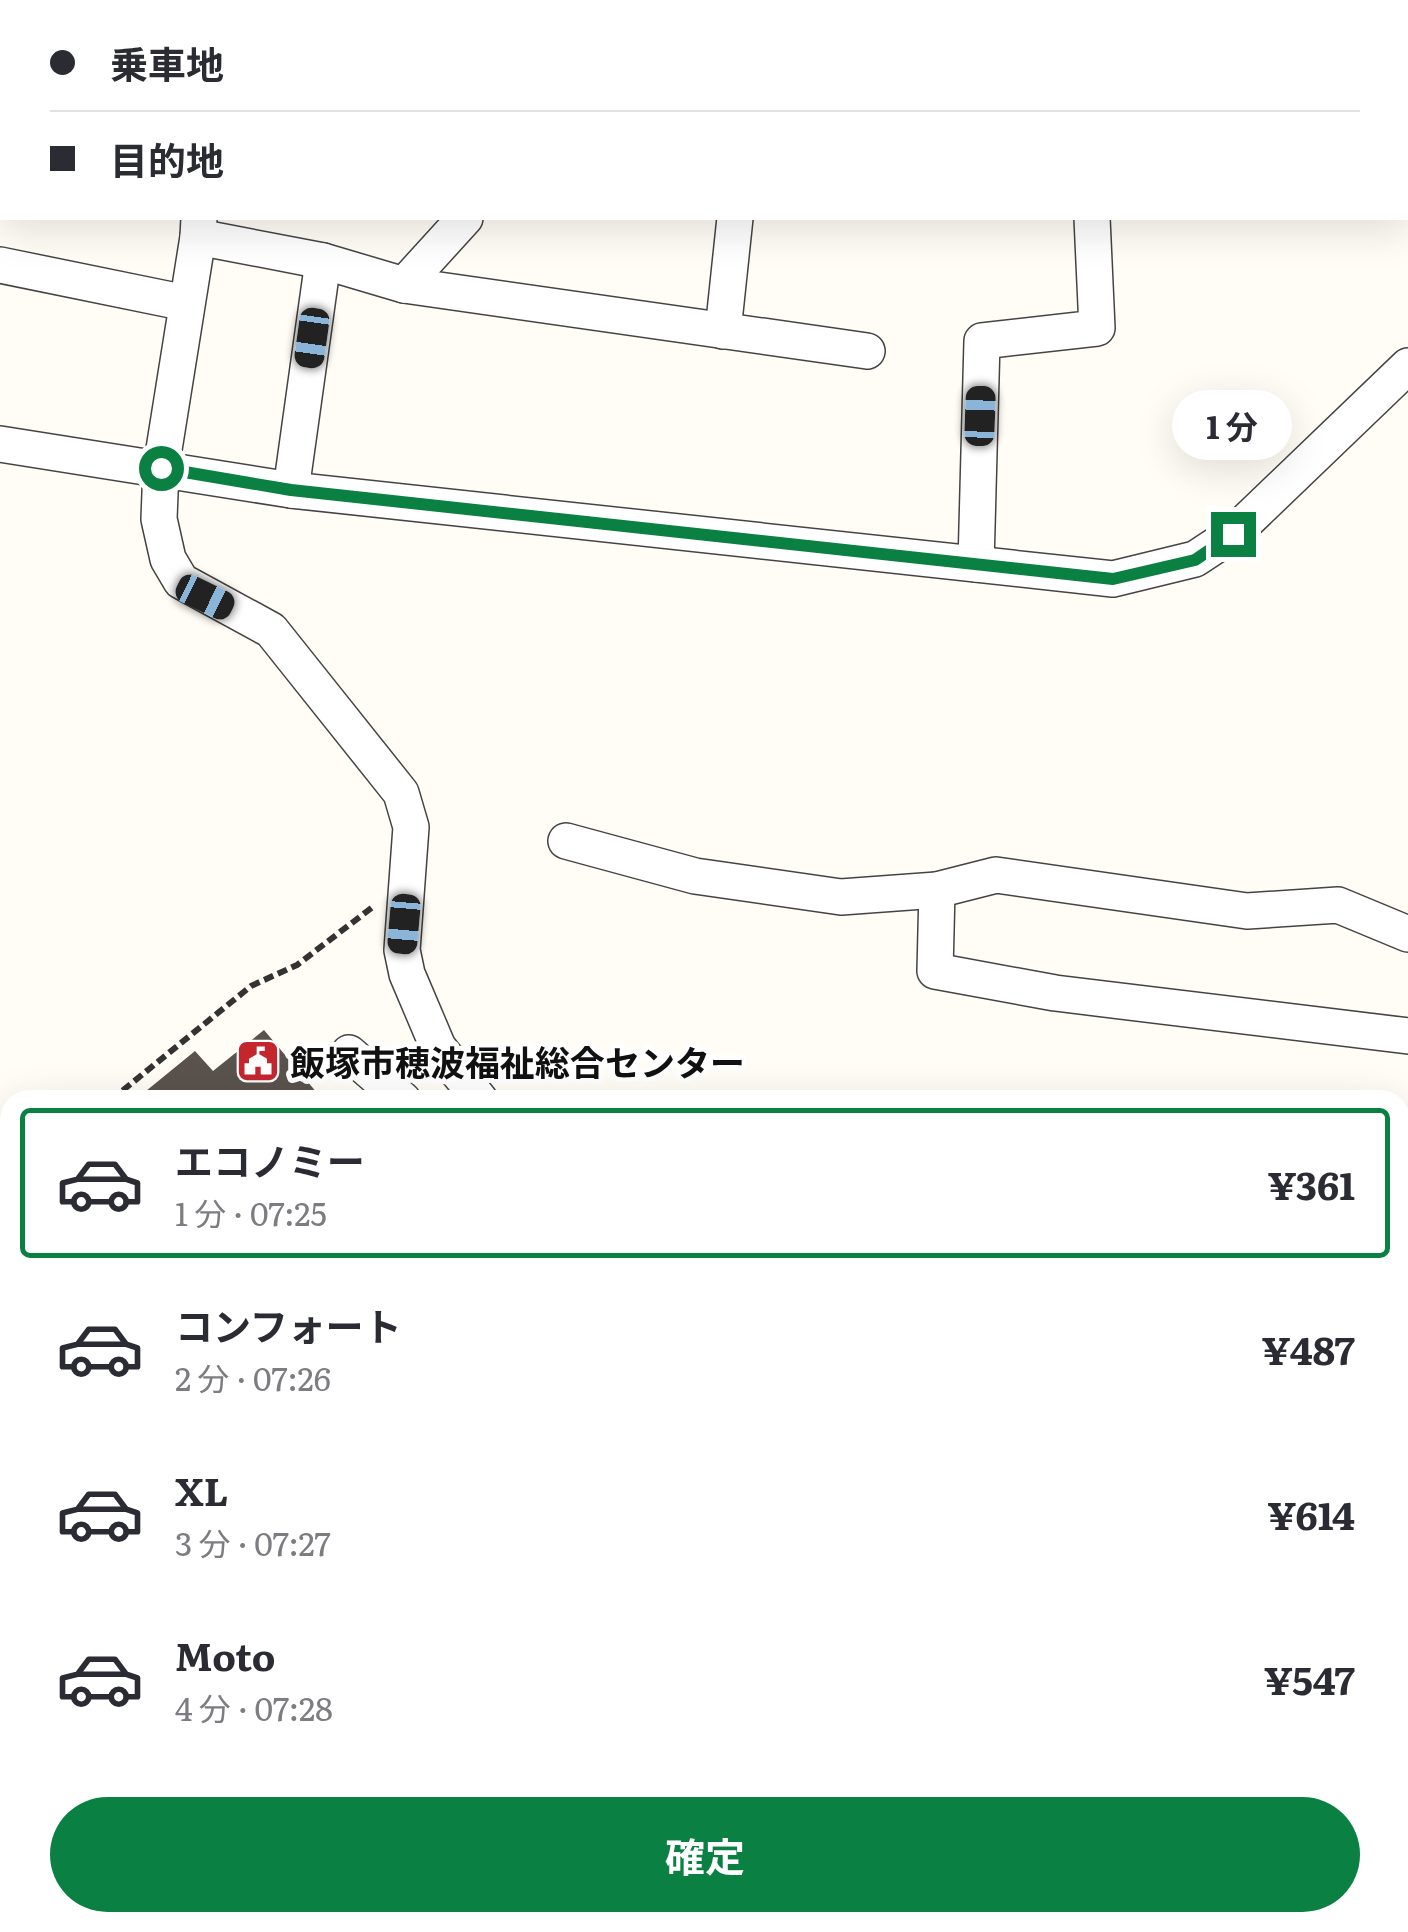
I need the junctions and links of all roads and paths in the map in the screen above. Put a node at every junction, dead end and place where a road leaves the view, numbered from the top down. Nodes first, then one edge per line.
1 (462, 220) edge
2 (735, 220) edge
3 (1092, 220) edge
4 (198, 227) edge
5 (323, 261) junction
6 (0, 265) edge
7 (404, 285) junction
8 (186, 303) junction
9 (723, 331) junction
10 (867, 351) dead end
11 (1408, 366) edge
12 (0, 444) edge
13 (161, 468) junction
14 (291, 490) junction
15 (976, 564) junction
16 (566, 841) dead end
17 (937, 890) junction
18 (386, 896) dead end
19 (1408, 934) edge
20 (1408, 1036) edge
21 (349, 1053) dead end
22 (122, 1090) edge
23 (392, 1090) edge
24 (472, 1090) edge

1 - 7 street
2 - 9 street
3 - 15 street
4 - 5 street
4 - 8 street
5 - 7 street
5 - 14 street
6 - 8 street
7 - 9 street
8 - 13 street
9 - 10 street
11 - 15 street
12 - 13 street
13 - 14 street
13 - 24 street
14 - 15 street
16 - 17 street
17 - 19 street
17 - 20 street
18 - 22 path
21 - 23 street

